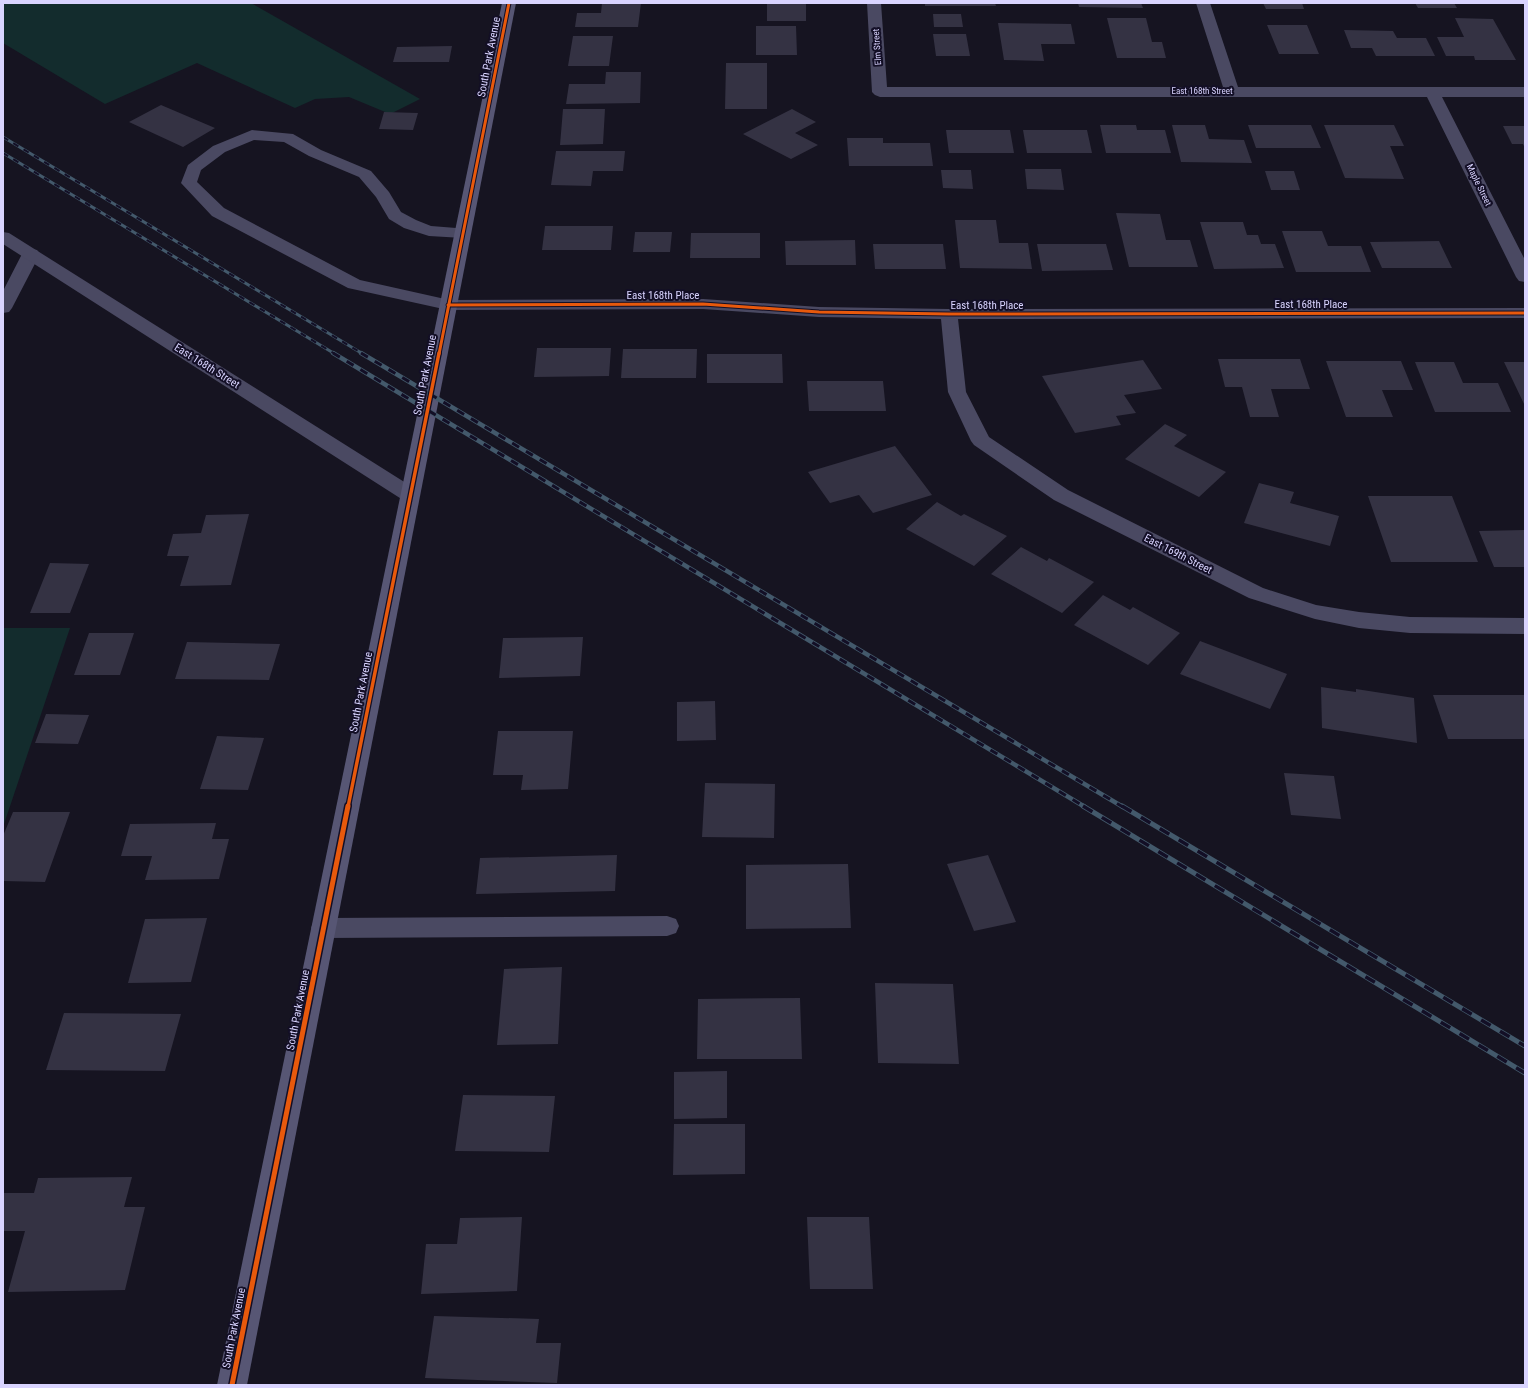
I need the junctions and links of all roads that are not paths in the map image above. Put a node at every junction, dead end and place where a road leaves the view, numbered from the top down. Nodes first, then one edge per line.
1 (509, 3) edge
2 (874, 3) edge
3 (1203, 3) edge
4 (1232, 91) junction
5 (880, 92) joint
6 (1525, 92) edge
7 (1433, 93) junction
8 (463, 233) junction
9 (3, 237) edge
10 (31, 254) junction
11 (1525, 277) edge
12 (448, 305) junction
13 (3, 308) edge
14 (1525, 313) edge
15 (949, 314) junction
16 (410, 495) junction
17 (1525, 626) edge
18 (667, 926) dead end
19 (323, 928) junction
20 (232, 1385) edge

1 - 8 street, South Park Avenue
2 - 5 street, Elm Street
3 - 4 street
4 - 5 street, East 168th Street
4 - 7 street, East 168th Street
6 - 7 street, East 168th Street
7 - 11 street, Maple Street
8 - 12 street, South Park Avenue
8 - 12 street, East 168th Place
9 - 10 street, East 168th Street
10 - 13 street
10 - 16 street, East 168th Street
12 - 15 street, East 168th Place
12 - 16 street, South Park Avenue
14 - 15 street, East 168th Place
15 - 17 street, East 169th Street
16 - 19 street, South Park Avenue
18 - 19 street
19 - 20 street, South Park Avenue

